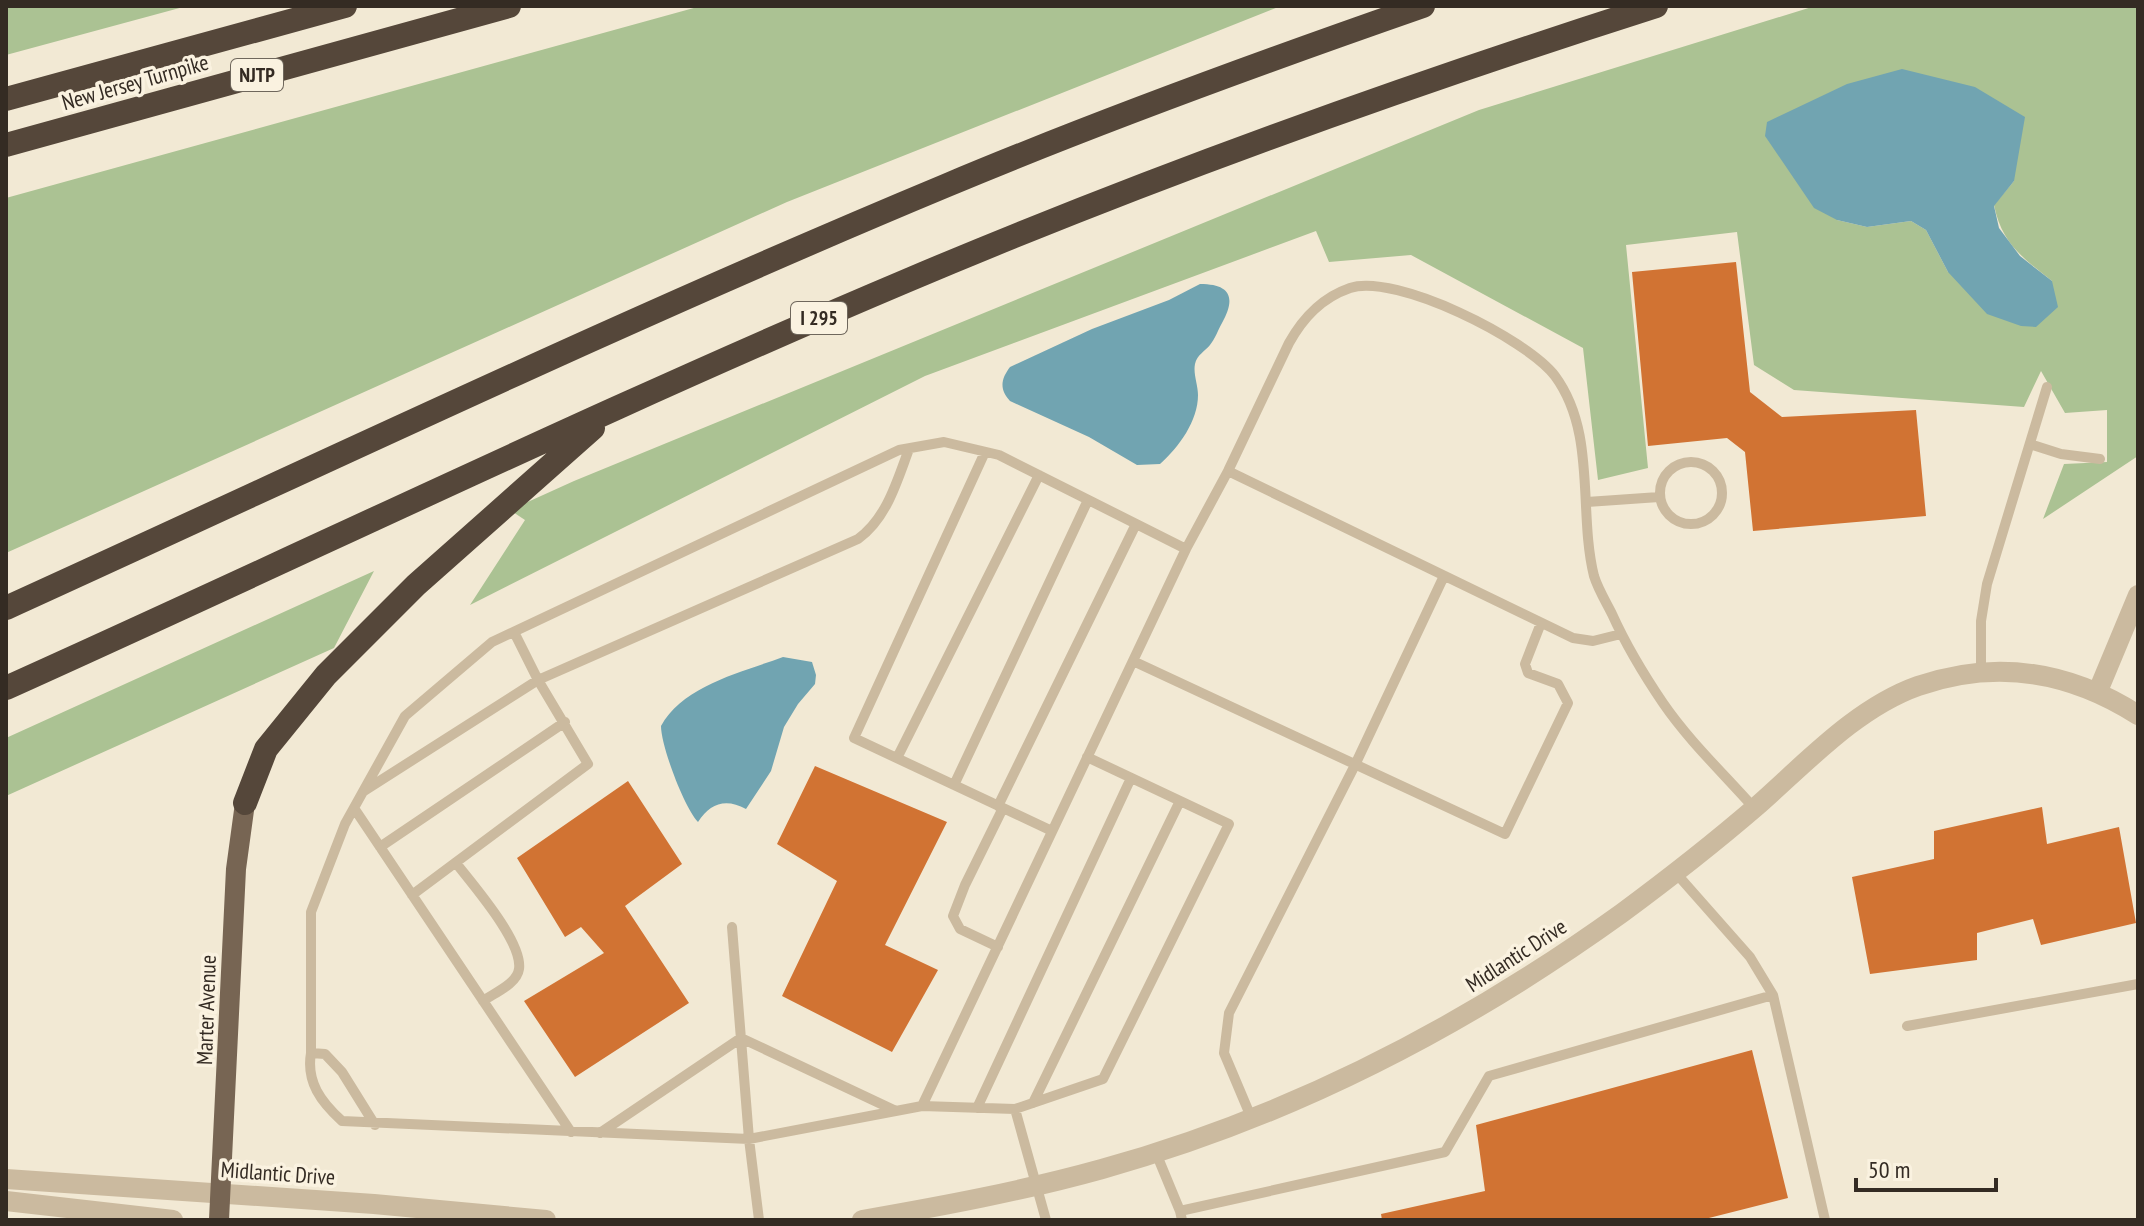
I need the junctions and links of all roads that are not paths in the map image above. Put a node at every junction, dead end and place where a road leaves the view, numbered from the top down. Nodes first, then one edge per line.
1 (345, 6) edge
2 (509, 6) edge
3 (1423, 6) edge
4 (1656, 6) edge
5 (6, 99) edge
6 (6, 145) edge
7 (2047, 387) dead end
8 (614, 410) junction
9 (2030, 444) junction
10 (909, 449) junction
11 (985, 452) junction
12 (2100, 459) dead end
13 (1228, 471) junction
14 (1039, 475) junction
15 (1659, 497) junction
16 (1088, 500) junction
17 (1587, 502) junction
18 (1136, 524) junction
19 (1186, 549) junction
20 (1444, 576) junction
21 (2138, 595) edge
22 (6, 608) edge
23 (1541, 623) junction
24 (514, 632) junction
25 (1621, 634) junction
26 (1133, 661) junction
27 (1981, 672) junction
28 (538, 680) junction
29 (6, 688) edge
30 (2098, 691) junction
31 (2138, 715) edge
32 (565, 722) junction
33 (1087, 757) junction
34 (897, 758) junction
35 (1355, 765) junction
36 (1131, 778) junction
37 (954, 785) junction
38 (363, 791) junction
39 (1180, 801) junction
40 (245, 803) joint
41 (1001, 807) junction
42 (354, 808) junction
43 (1754, 808) junction
44 (1052, 831) junction
45 (380, 847) junction
46 (456, 863) junction
47 (1675, 872) junction
48 (412, 895) junction
49 (732, 927) dead end
50 (998, 947) junction
51 (2138, 984) edge
52 (1773, 995) junction
53 (483, 1001) junction
54 (1907, 1026) dead end
55 (741, 1038) junction
56 (311, 1053) junction
57 (1033, 1103) junction
58 (922, 1106) junction
59 (977, 1108) junction
60 (1015, 1109) junction
61 (896, 1111) junction
62 (1251, 1117) junction
63 (375, 1125) junction
64 (571, 1132) junction
65 (598, 1134) junction
66 (749, 1139) junction
67 (1156, 1153) junction
68 (6, 1179) edge
69 (1035, 1185) junction
70 (221, 1193) junction
71 (6, 1201) edge
72 (1181, 1215) edge
73 (173, 1220) edge
74 (219, 1220) edge
75 (546, 1220) edge
76 (759, 1220) edge
77 (862, 1220) edge
78 (1046, 1220) edge
79 (1825, 1220) edge

1 - 5 highway, New Jersey Turnpike / NJTP
2 - 6 highway, New Jersey Turnpike / NJTP
3 - 22 highway
4 - 8 highway, I 295
7 - 9 lane
8 - 29 highway, I 295
8 - 40 highway
9 - 12 lane
9 - 27 lane
10 - 11 lane
10 - 24 lane
10 - 28 lane
11 - 14 lane
11 - 34 lane
13 - 17 lane
13 - 19 lane
13 - 20 lane
14 - 16 lane
14 - 34 lane
15 - 15 lane
15 - 17 lane
16 - 18 lane
16 - 37 lane
17 - 25 lane
18 - 19 lane
18 - 41 lane
19 - 26 lane
20 - 23 lane
20 - 35 lane
21 - 30 street
23 - 25 lane
23 - 35 lane
24 - 28 lane
24 - 38 lane
25 - 43 lane
26 - 33 lane
26 - 35 lane
27 - 30 street, Midlantic Drive
27 - 43 street, Midlantic Drive
28 - 32 lane
28 - 38 lane
30 - 31 street, Midlantic Drive
32 - 45 lane
32 - 46 lane
33 - 36 lane
33 - 44 lane
34 - 37 lane
35 - 62 lane
36 - 39 lane
36 - 59 lane
37 - 41 lane
38 - 42 lane
39 - 57 lane
39 - 57 lane
40 - 70 main road, Marter Avenue
41 - 44 lane
41 - 50 lane
42 - 45 lane
42 - 56 lane
43 - 47 street, Midlantic Drive
44 - 50 lane
45 - 48 lane
46 - 48 lane
46 - 53 lane
47 - 52 lane
47 - 62 street, Midlantic Drive
48 - 53 lane
49 - 55 lane
50 - 58 lane
51 - 54 lane
52 - 72 lane
52 - 79 lane
53 - 64 lane
55 - 61 lane
55 - 65 lane
55 - 66 lane
56 - 63 lane
56 - 63 lane
57 - 60 lane
58 - 59 lane
58 - 61 lane
59 - 60 lane
60 - 69 lane
61 - 66 lane
62 - 67 street, Midlantic Drive
63 - 64 lane
64 - 65 lane
65 - 66 lane
66 - 76 lane
67 - 69 street, Midlantic Drive
67 - 72 lane
68 - 70 street, Midlantic Drive
69 - 77 street, Midlantic Drive
69 - 78 lane
70 - 74 main road, Marter Avenue
70 - 75 street, Midlantic Drive
71 - 73 street

